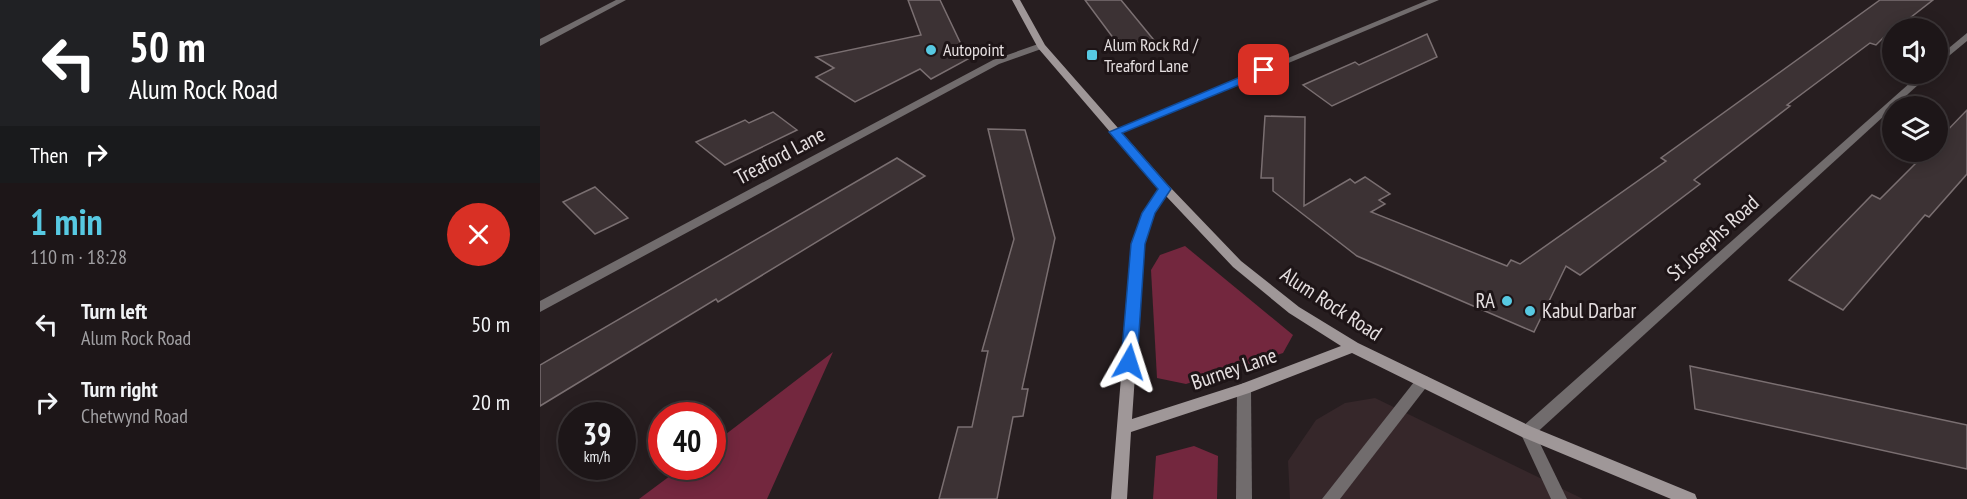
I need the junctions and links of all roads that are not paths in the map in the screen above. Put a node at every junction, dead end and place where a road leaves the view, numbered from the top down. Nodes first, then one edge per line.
1 (622, 0) edge
2 (1016, 0) edge
3 (1435, 0) edge
4 (1967, 36) edge
5 (540, 43) edge
6 (1041, 46) junction
7 (1948, 53) edge
8 (1914, 84) edge
9 (1115, 132) junction
10 (1165, 189) junction
11 (540, 307) edge
12 (1353, 347) junction
13 (1423, 381) junction
14 (1244, 389) junction
15 (1126, 427) junction
16 (1527, 432) junction
17 (1119, 499) edge
18 (1244, 499) edge
19 (1330, 499) edge
20 (1559, 499) edge
21 (1689, 499) edge

1 - 5 street
2 - 6 street, Alum Rock Road
3 - 9 street
4 - 7 street
6 - 9 street, Alum Rock Road
6 - 11 street, Treaford Lane
8 - 16 street, St Josephs Road
9 - 10 street, Alum Rock Road
10 - 12 street, Alum Rock Road
10 - 15 street
12 - 13 street, Alum Rock Road
12 - 14 street, Burney Lane
13 - 16 street, Alum Rock Road
13 - 19 street
14 - 15 street, Burney Lane
14 - 18 street
15 - 17 street
16 - 20 street
16 - 21 street, Alum Rock Road

